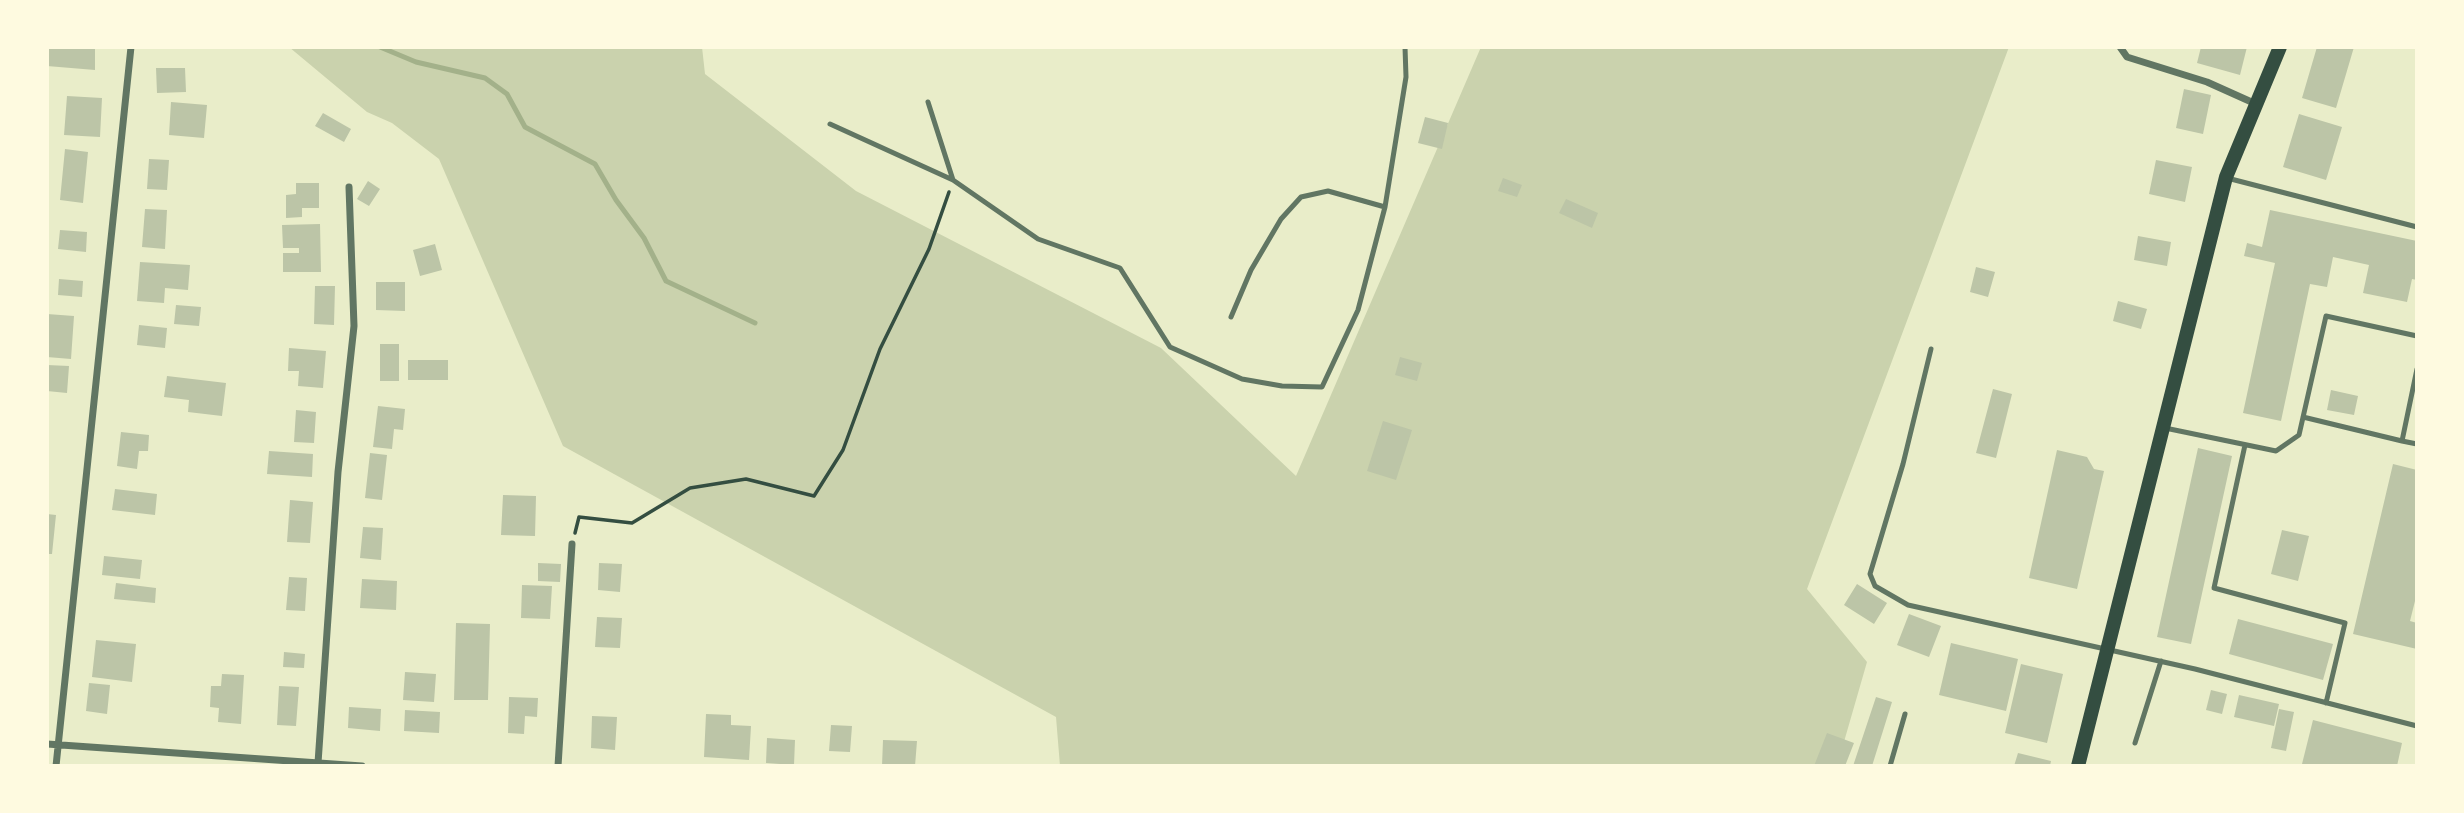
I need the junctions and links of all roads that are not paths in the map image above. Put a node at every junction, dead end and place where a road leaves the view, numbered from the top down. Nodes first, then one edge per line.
1 (131, 47) edge
2 (1405, 47) edge
3 (2120, 47) edge
4 (2280, 47) edge
5 (928, 102) dead end
6 (2256, 103) junction
7 (830, 124) dead end
8 (2226, 177) junction
9 (953, 180) junction
10 (349, 187) dead end
11 (1385, 207) junction
12 (2417, 227) edge
13 (1231, 317) dead end
14 (2417, 337) edge
15 (1931, 349) dead end
16 (2417, 369) edge
17 (2303, 418) junction
18 (2163, 428) junction
19 (2402, 441) junction
20 (2417, 444) edge
21 (2245, 445) junction
22 (572, 544) road end
23 (2106, 649) junction
24 (2161, 661) junction
25 (2326, 702) junction
26 (1905, 714) dead end
27 (2417, 726) edge
28 (2135, 743) dead end
29 (47, 744) edge
30 (58, 745) junction
31 (318, 763) junction
32 (55, 766) edge
33 (362, 766) edge
34 (558, 766) edge
35 (1891, 766) edge
36 (2078, 766) edge

1 - 30 street
2 - 11 lane
3 - 6 street
4 - 6 main road
5 - 9 lane
6 - 8 main road
7 - 9 lane
8 - 12 lane
8 - 18 main road
9 - 11 lane
10 - 31 street
11 - 13 lane
14 - 17 lane
15 - 23 lane
16 - 19 lane
17 - 19 lane
17 - 21 lane
18 - 21 lane
18 - 23 main road
19 - 20 lane
21 - 25 lane
22 - 34 street
23 - 24 lane
23 - 36 main road
24 - 25 lane
24 - 28 lane
25 - 27 lane
26 - 35 lane
29 - 30 street
30 - 31 street
30 - 32 street
31 - 33 street

